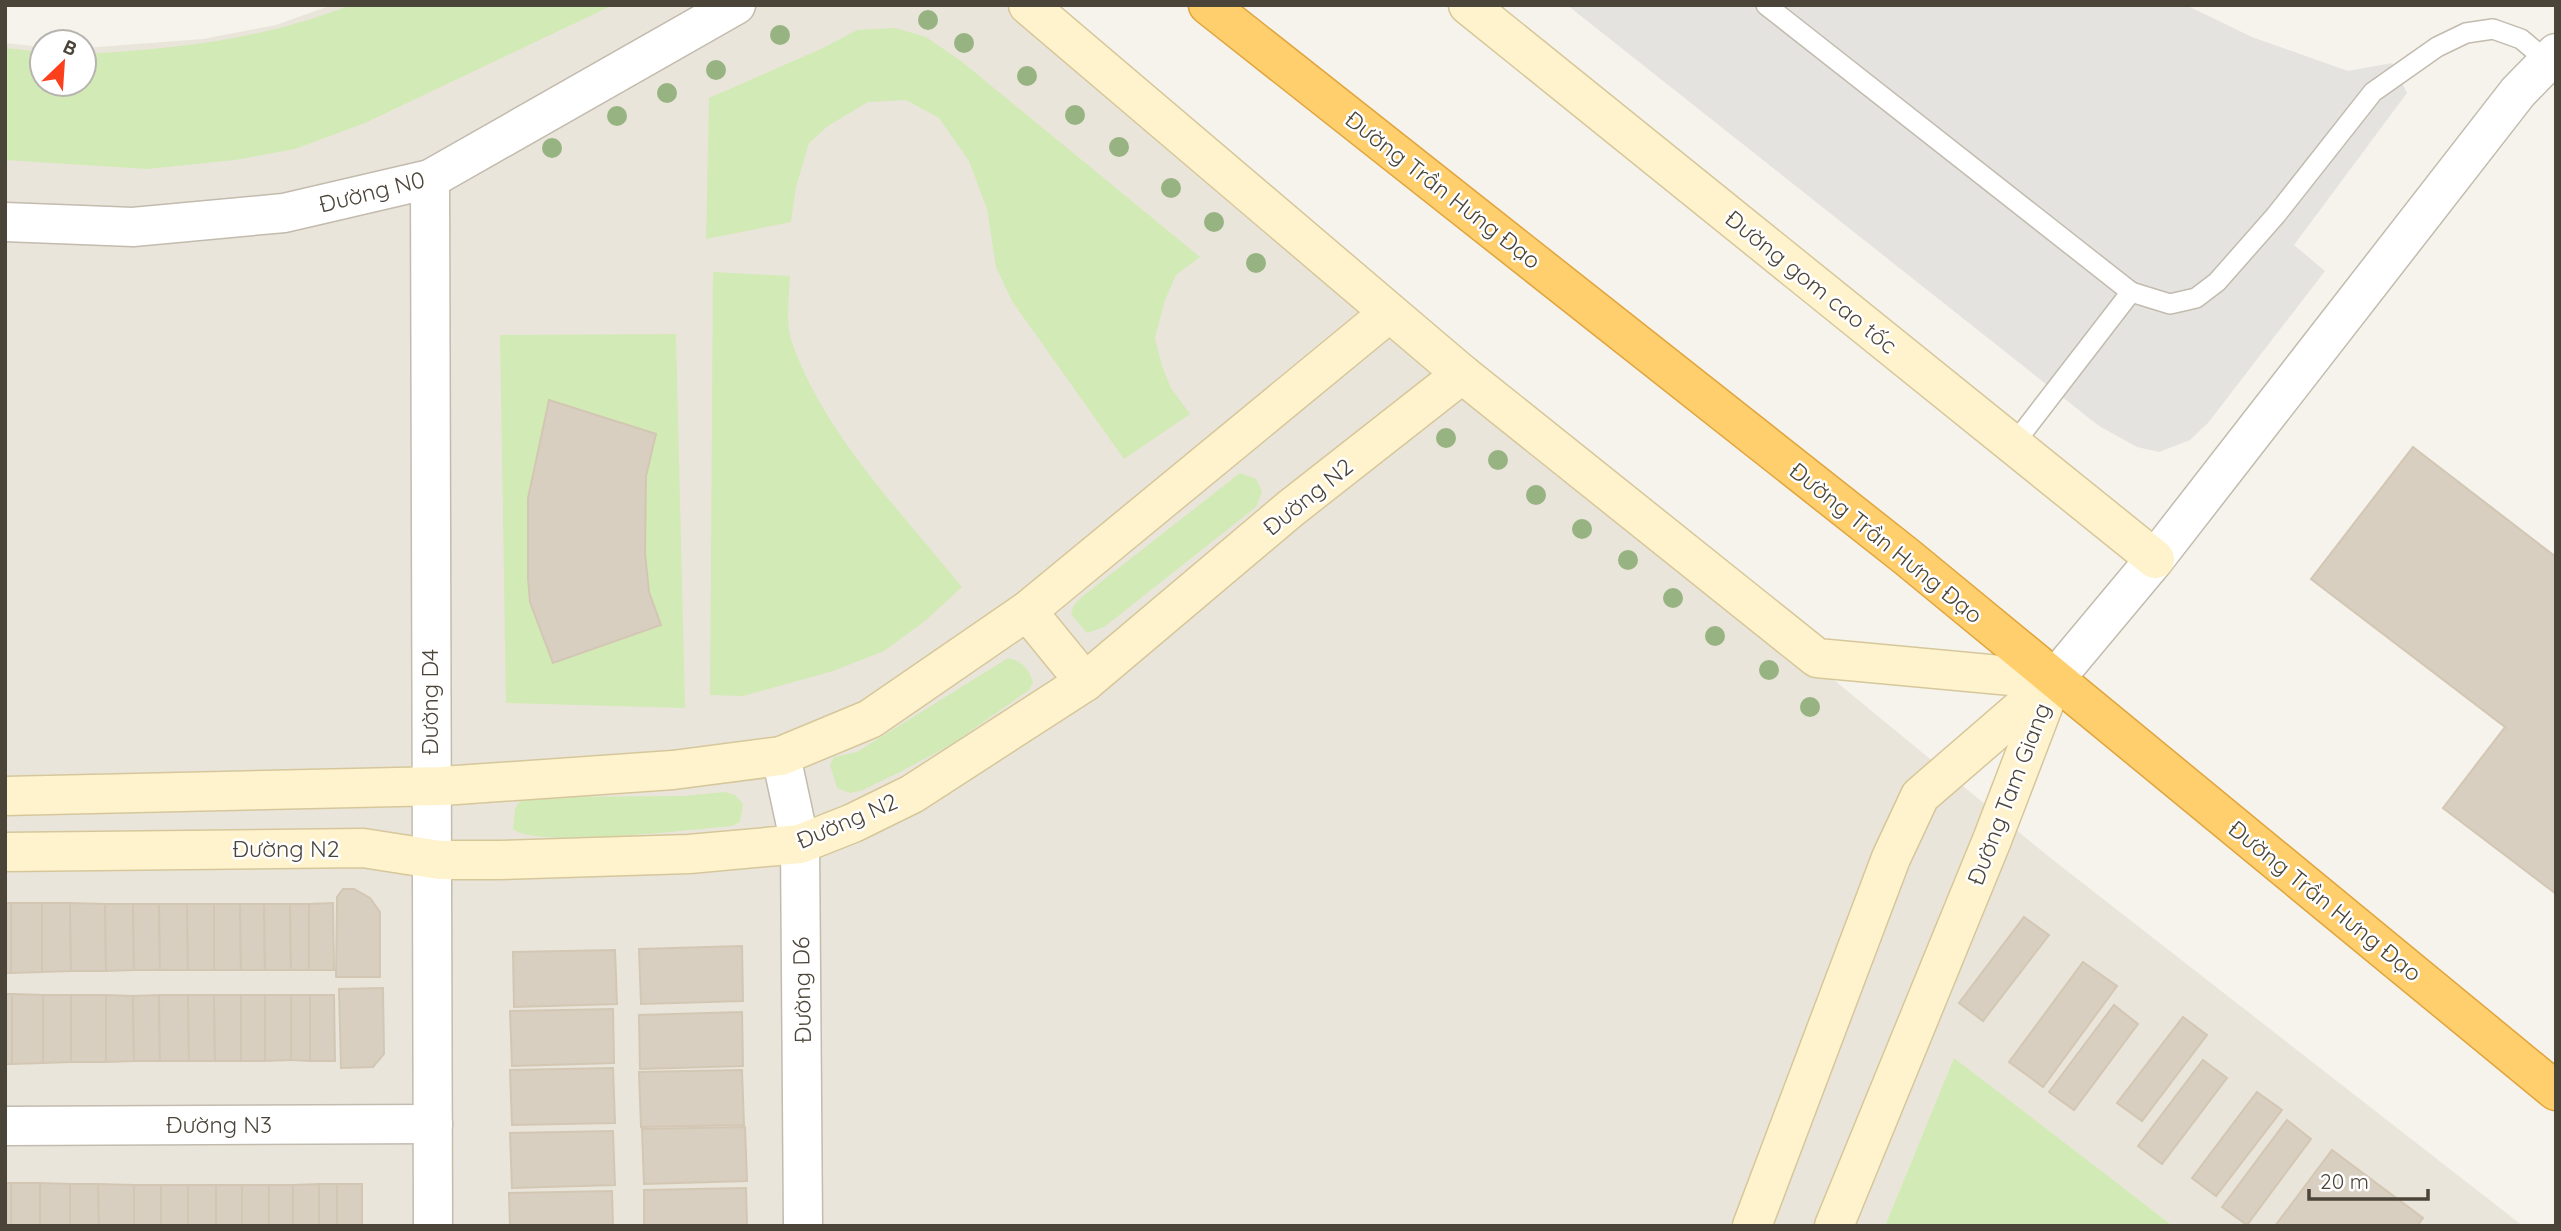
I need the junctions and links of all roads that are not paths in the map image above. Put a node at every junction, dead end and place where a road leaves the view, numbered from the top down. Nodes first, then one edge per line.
1 (736, 5) edge
2 (1028, 5) edge
3 (1208, 5) edge
4 (1468, 5) edge
5 (1766, 5) edge
6 (2551, 56) edge
7 (430, 179) junction
8 (5, 222) edge
9 (2131, 292) junction
10 (1389, 313) junction
11 (1462, 374) junction
12 (2013, 445) junction
13 (2155, 559) junction
14 (1027, 611) junction
15 (2054, 680) junction
16 (1085, 682) junction
17 (781, 756) junction
18 (430, 787) junction
19 (23, 796) edge
20 (800, 844) junction
21 (23, 851) edge
22 (430, 859) junction
23 (2556, 1091) edge
24 (433, 1124) junction
25 (5, 1126) edge
26 (433, 1226) edge
27 (803, 1226) edge
28 (1752, 1226) edge
29 (1834, 1226) edge

1 - 7 street, Đường N0
2 - 10 street
3 - 15 highway, Đường Trần Hưng Đạo
4 - 12 street, Đường gom cao tốc
5 - 9 lane
6 - 9 lane
6 - 13 street
7 - 8 street, Đường N0
7 - 18 street, Đường D4
9 - 12 lane
10 - 11 street
10 - 14 street
11 - 15 street
11 - 16 street, Đường N2
12 - 13 street, Đường gom cao tốc
13 - 15 street
14 - 16 street
14 - 17 street
15 - 23 highway, Đường Trần Hưng Đạo
15 - 28 street, Đường Tam Giang
15 - 29 street, Đường Tam Giang
16 - 20 street, Đường N2
17 - 18 street
17 - 20 street, Đường D6
18 - 19 street
18 - 22 street, Đường D4
19 - 21 street
20 - 22 street, Đường N2
20 - 27 street, Đường D6
21 - 22 street, Đường N2
22 - 24 street, Đường D4
24 - 25 street, Đường N3
24 - 26 street, Đường D4

